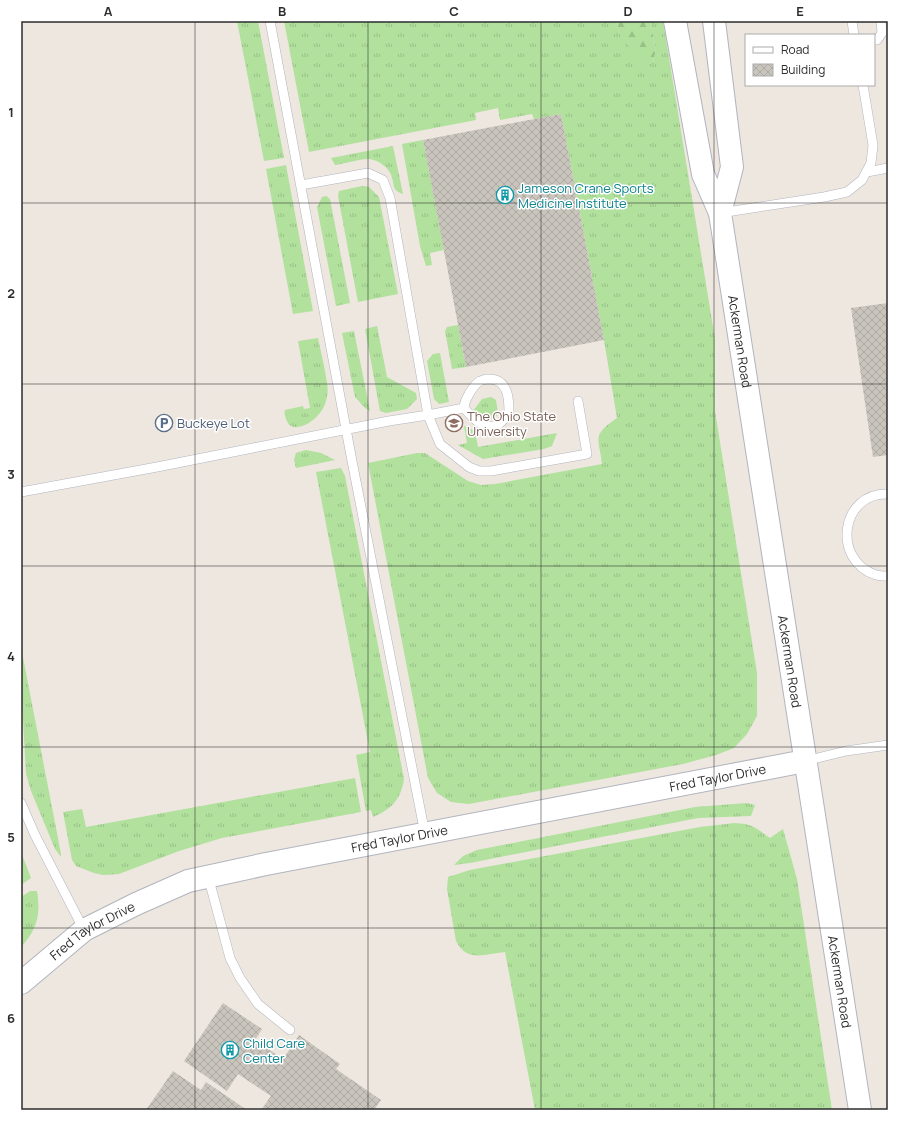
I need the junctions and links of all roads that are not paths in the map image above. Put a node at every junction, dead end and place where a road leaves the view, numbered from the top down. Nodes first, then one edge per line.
1 (270, 21) edge
2 (675, 21) edge
3 (714, 21) edge
4 (852, 21) edge
5 (880, 21) edge
6 (854, 34) edge
7 (875, 40) edge
8 (863, 86) edge
9 (888, 168) edge
10 (867, 172) junction
11 (301, 185) junction
12 (720, 213) junction
13 (578, 401) dead end
14 (464, 408) junction
15 (428, 415) junction
16 (346, 430) junction
17 (21, 492) edge
18 (888, 494) edge
19 (888, 576) edge
20 (888, 745) edge
21 (805, 761) junction
22 (21, 803) edge
23 (425, 834) junction
24 (208, 876) junction
25 (84, 930) junction
26 (21, 983) edge
27 (290, 1030) dead end
28 (860, 1110) edge

1 - 11 lane
2 - 12 main road, Ackerman Road
3 - 12 main road, Ackerman Road
4 - 6 lane
5 - 7 lane
8 - 10 lane
9 - 10 lane
10 - 12 lane
11 - 15 lane
11 - 16 lane
12 - 21 main road, Ackerman Road
13 - 15 lane
14 - 14 lane
14 - 15 lane
15 - 16 lane
16 - 17 lane
16 - 23 lane
18 - 19 lane
20 - 21 lane
21 - 23 main road, Fred Taylor Drive
21 - 28 main road, Ackerman Road
22 - 25 lane
23 - 24 main road, Fred Taylor Drive
24 - 25 main road, Fred Taylor Drive
24 - 27 lane
25 - 26 main road, Fred Taylor Drive

